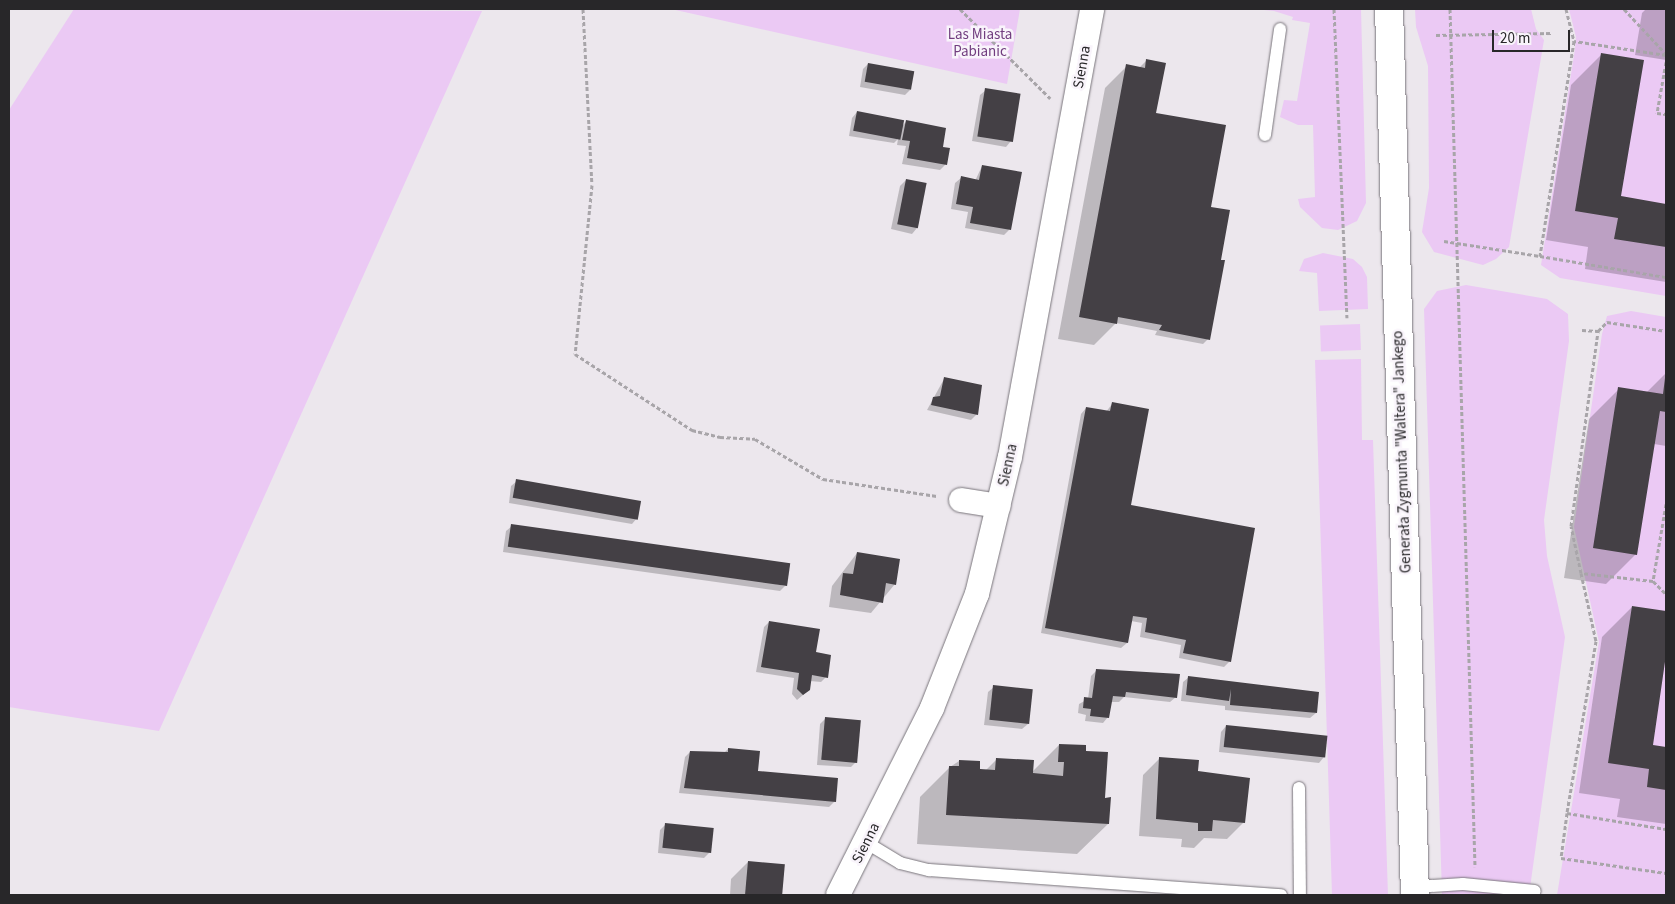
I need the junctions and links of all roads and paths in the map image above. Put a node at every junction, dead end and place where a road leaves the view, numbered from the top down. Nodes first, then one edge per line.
1 (584, 9) edge
2 (960, 9) edge
3 (1092, 9) edge
4 (1334, 9) edge
5 (1389, 9) edge
6 (1450, 9) edge
7 (1566, 9) edge
8 (1624, 9) edge
9 (1280, 30) dead end
10 (1552, 33) dead end
11 (1451, 34) junction
12 (1436, 35) dead end
13 (1574, 41) junction
14 (1666, 54) edge
15 (1666, 62) edge
16 (1054, 102) dead end
17 (1666, 114) edge
18 (1265, 135) dead end
19 (1444, 241) dead end
20 (1458, 243) junction
21 (1540, 256) junction
22 (1666, 277) edge
23 (1346, 318) dead end
24 (1582, 330) dead end
25 (1598, 331) junction
26 (1666, 332) edge
27 (961, 500) joint
28 (1666, 504) edge
29 (999, 506) junction
30 (1581, 573) junction
31 (1653, 581) junction
32 (1666, 594) edge
33 (1299, 788) dead end
34 (1568, 813) junction
35 (1666, 829) edge
36 (867, 843) junction
37 (1666, 873) edge
38 (1476, 885) junction
39 (1414, 891) edge
40 (1534, 891) dead end
41 (838, 895) edge
42 (1281, 895) edge
43 (1300, 895) edge

1 - 27 path
2 - 16 path
3 - 29 street, Sienna
4 - 23 path
5 - 39 street, Generała Zygmunta "Waltera" Jankego
6 - 11 path
7 - 13 path
8 - 14 path
9 - 18 lane
10 - 11 path
11 - 12 path
11 - 20 path
13 - 14 path
13 - 21 path
15 - 17 path
19 - 20 path
20 - 21 path
20 - 38 path
21 - 22 path
24 - 25 path
25 - 26 path
25 - 30 path
27 - 29 street
28 - 31 path
29 - 36 street, Sienna
30 - 31 path
30 - 34 path
31 - 32 path
33 - 43 lane
34 - 35 path
34 - 37 path
36 - 41 street, Sienna
36 - 42 lane
38 - 39 lane
38 - 40 lane

